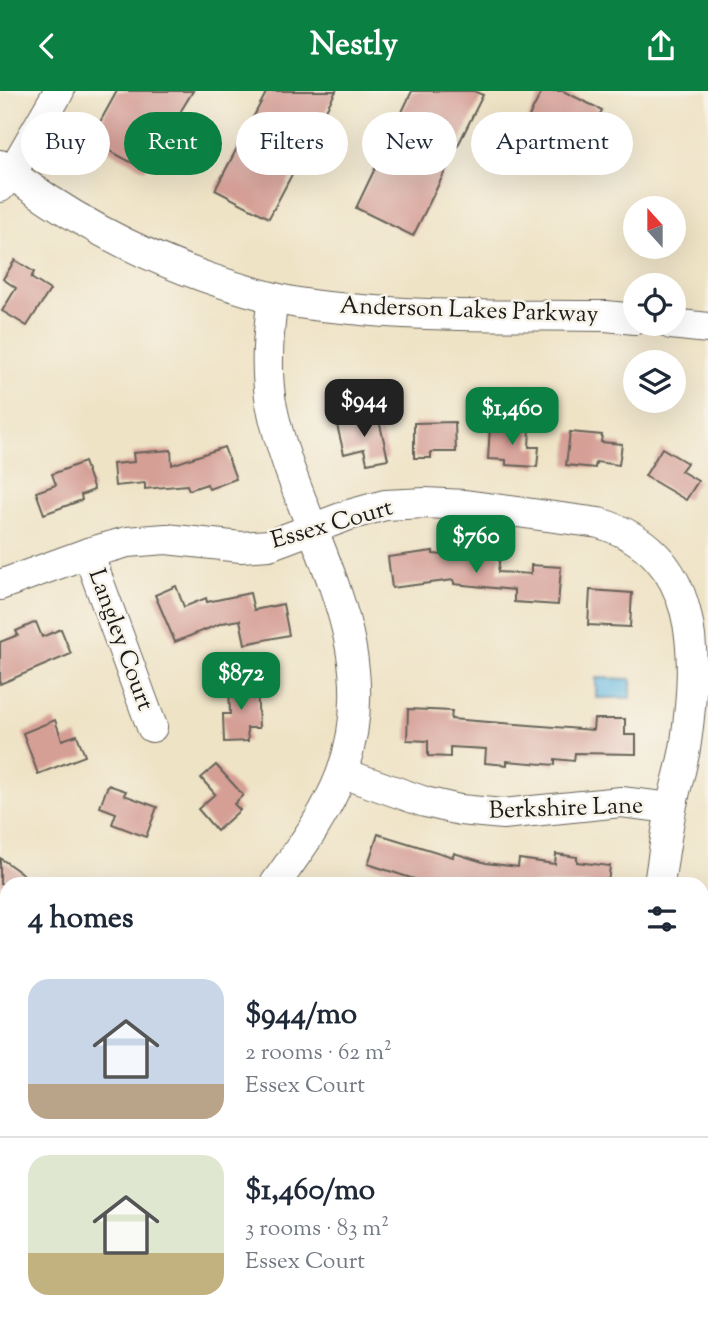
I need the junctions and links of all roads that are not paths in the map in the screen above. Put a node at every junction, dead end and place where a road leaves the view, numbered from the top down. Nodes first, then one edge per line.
1 (59, 91) edge
2 (4, 175) edge
3 (273, 298) junction
4 (623, 318) edge
5 (686, 326) edge
6 (708, 328) edge
7 (313, 529) junction
8 (88, 553) junction
9 (0, 585) edge
10 (152, 727) dead end
11 (342, 773) junction
12 (671, 808) junction
13 (280, 877) edge
14 (660, 877) edge

1 - 2 street
2 - 3 street, Anderson Lakes Parkway
3 - 4 street, Anderson Lakes Parkway
3 - 7 street
5 - 6 street
7 - 8 street, Essex Court
7 - 11 street
7 - 12 street, Essex Court
8 - 9 street, Essex Court
8 - 10 street, Langley Court
11 - 12 street, Berkshire Lane
11 - 13 street
12 - 14 street, Essex Court

